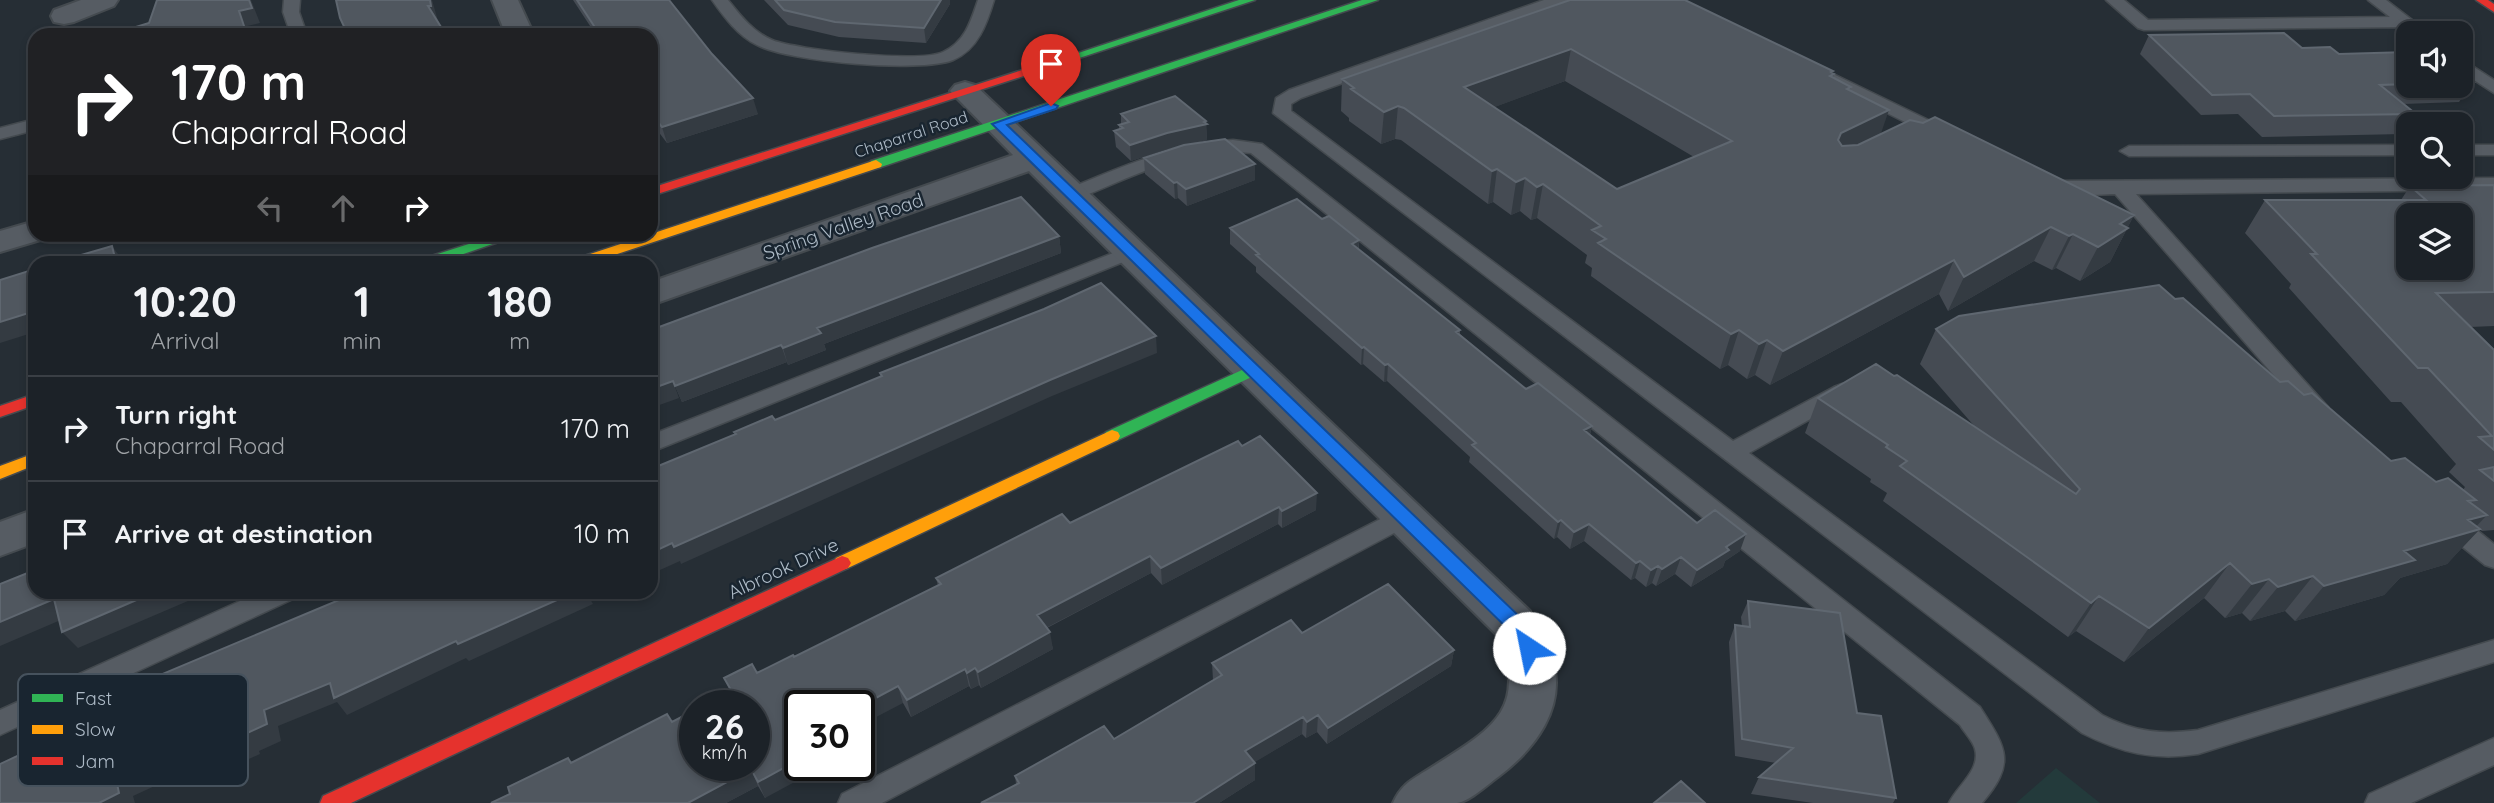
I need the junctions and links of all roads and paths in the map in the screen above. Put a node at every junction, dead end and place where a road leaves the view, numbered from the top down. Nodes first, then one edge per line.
1 (105, 0) edge
2 (292, 0) edge
3 (505, 0) edge
4 (720, 0) edge
5 (986, 0) edge
6 (1250, 0) edge
7 (1373, 0) edge
8 (1559, 0) edge
9 (2114, 0) edge
10 (2376, 0) edge
11 (2481, 0) edge
12 (2494, 9) edge
13 (64, 16) dead end
14 (2405, 21) edge
15 (2396, 22) edge
16 (297, 28) edge
17 (517, 28) edge
18 (1808, 66) edge
19 (2473, 73) edge
20 (2494, 88) edge
21 (965, 91) junction
22 (999, 124) junction
23 (28, 126) edge
24 (1928, 127) junction
25 (0, 134) edge
26 (1906, 138) edge
27 (1963, 144) edge
28 (2396, 150) edge
29 (2473, 150) edge
30 (2494, 150) edge
31 (2129, 151) dead end
32 (1035, 159) junction
33 (2032, 178) edge
34 (2494, 184) edge
35 (2120, 188) junction
36 (658, 190) edge
37 (1072, 194) junction
38 (658, 231) edge
39 (28, 233) edge
40 (491, 242) edge
41 (627, 242) edge
42 (0, 243) edge
43 (1131, 252) junction
44 (446, 256) edge
45 (594, 256) edge
46 (658, 291) edge
47 (1253, 370) junction
48 (1860, 382) edge
49 (28, 402) edge
50 (0, 412) edge
51 (2334, 430) edge
52 (658, 441) edge
53 (1731, 452) junction
54 (28, 463) edge
55 (0, 473) edge
56 (2430, 507) edge
57 (1404, 516) junction
58 (28, 529) edge
59 (0, 540) edge
60 (2494, 558) edge
61 (269, 599) edge
62 (2494, 651) edge
63 (106, 674) edge
64 (18, 715) edge
65 (0, 723) edge
66 (2494, 751) edge
67 (330, 803) edge
68 (853, 803) edge
69 (1418, 803) edge
70 (1964, 803) edge
71 (2380, 803) edge

1 - 13 street
2 - 16 lane
3 - 17 street
4 - 5 lane
6 - 21 main road, Chaparral Road
7 - 22 main road, Chaparral Road
8 - 53 lane
9 - 15 lane
10 - 14 lane
11 - 12 main road
18 - 24 lane
19 - 20 lane
21 - 22 street
21 - 36 main road, Chaparral Road
22 - 32 street
22 - 38 main road, Chaparral Road
23 - 25 lane
24 - 26 lane
24 - 27 lane
28 - 31 lane
29 - 30 lane
32 - 37 street
32 - 46 street, Spring Valley Road
33 - 35 lane
34 - 35 lane
35 - 51 lane
37 - 43 street
37 - 70 lane
39 - 42 street
40 - 44 main road
41 - 45 main road, Chaparral Road
43 - 47 street
43 - 52 lane
47 - 57 street
47 - 67 main road, Albrook Drive
48 - 53 lane
49 - 50 main road
53 - 62 lane
54 - 55 main road
56 - 60 lane
57 - 68 lane
57 - 69 street
58 - 59 street
61 - 63 lane
64 - 65 lane
66 - 71 lane

